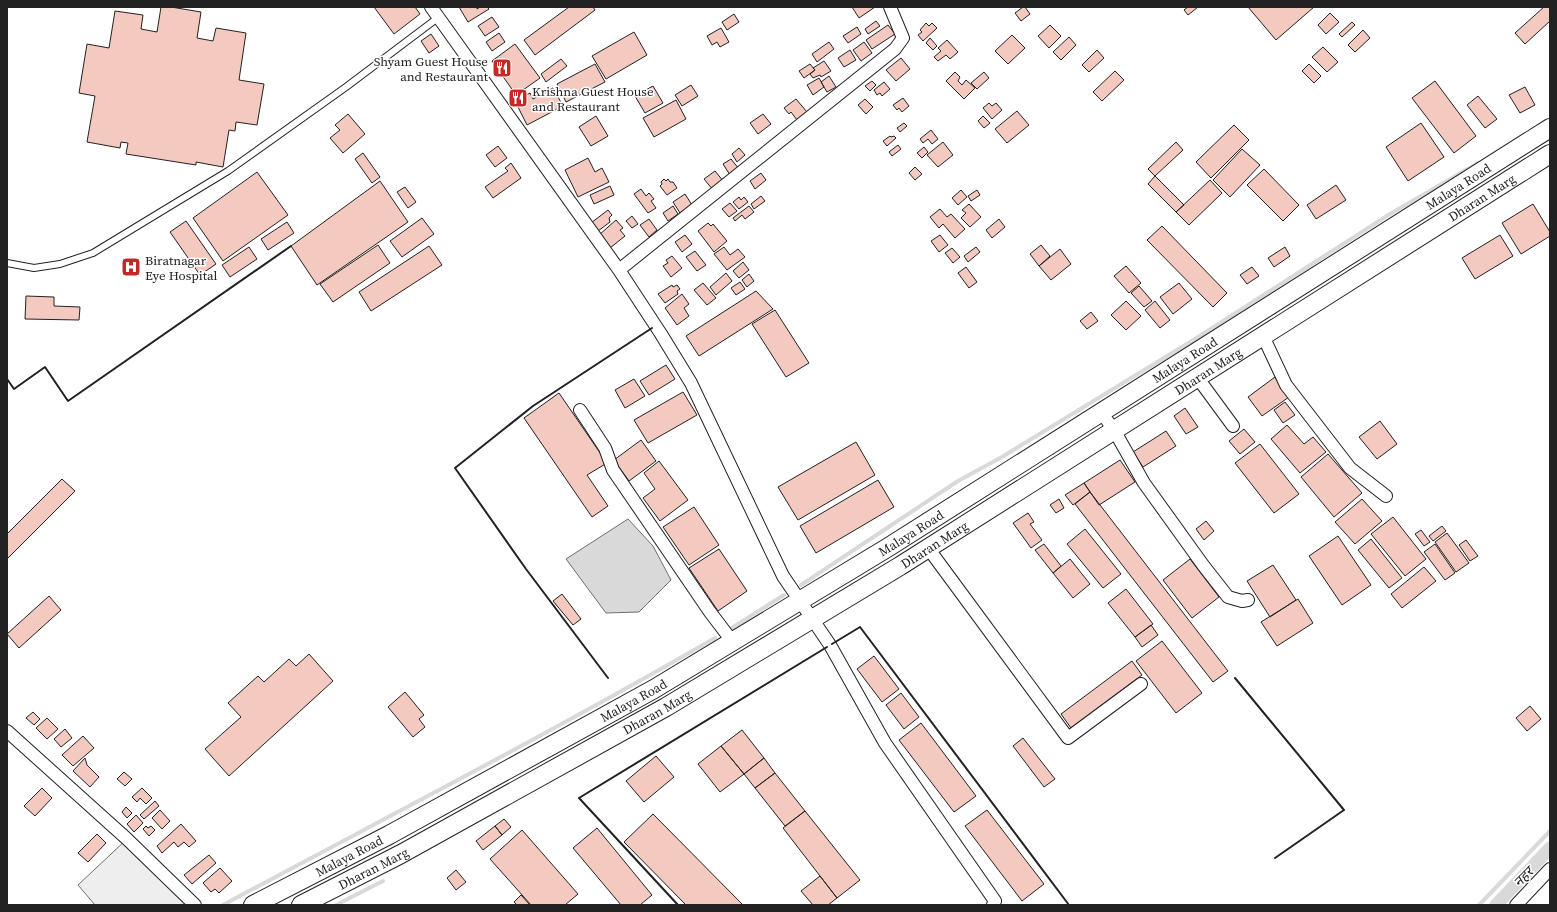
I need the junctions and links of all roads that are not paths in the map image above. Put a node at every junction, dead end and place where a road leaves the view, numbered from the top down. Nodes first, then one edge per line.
1 (431, 7) edge
2 (890, 7) edge
3 (439, 17) junction
4 (1550, 128) edge
5 (1550, 154) edge
6 (7, 263) edge
7 (619, 270) junction
8 (1263, 336) junction
9 (1197, 377) junction
10 (580, 410) dead end
11 (1101, 412) junction
12 (1233, 426) dead end
13 (1114, 430) junction
14 (1386, 496) dead end
15 (928, 548) junction
16 (800, 600) junction
17 (1248, 600) dead end
18 (812, 619) junction
19 (732, 641) junction
20 (1141, 684) dead end
21 (619, 708) junction
22 (630, 727) junction
23 (7, 730) edge
24 (1550, 869) edge
25 (195, 905) edge
26 (253, 905) edge
27 (301, 905) edge
28 (993, 905) edge
29 (1516, 905) edge

1 - 3 street
2 - 7 street
3 - 6 lane
3 - 7 street
4 - 11 main road, Malaya Road
5 - 8 main road, Dharan Marg
7 - 16 street
8 - 9 main road, Dharan Marg
8 - 14 street
9 - 12 street
9 - 13 main road, Dharan Marg
10 - 19 street
11 - 13 street
11 - 16 main road, Malaya Road
13 - 15 main road, Dharan Marg
13 - 17 street
15 - 18 main road, Dharan Marg
15 - 20 street
16 - 18 street
16 - 19 main road, Malaya Road
18 - 22 main road, Dharan Marg
18 - 28 street
19 - 21 main road, Malaya Road
21 - 22 main road
21 - 26 main road, Malaya Road
22 - 27 main road, Dharan Marg
23 - 25 street
24 - 29 street

